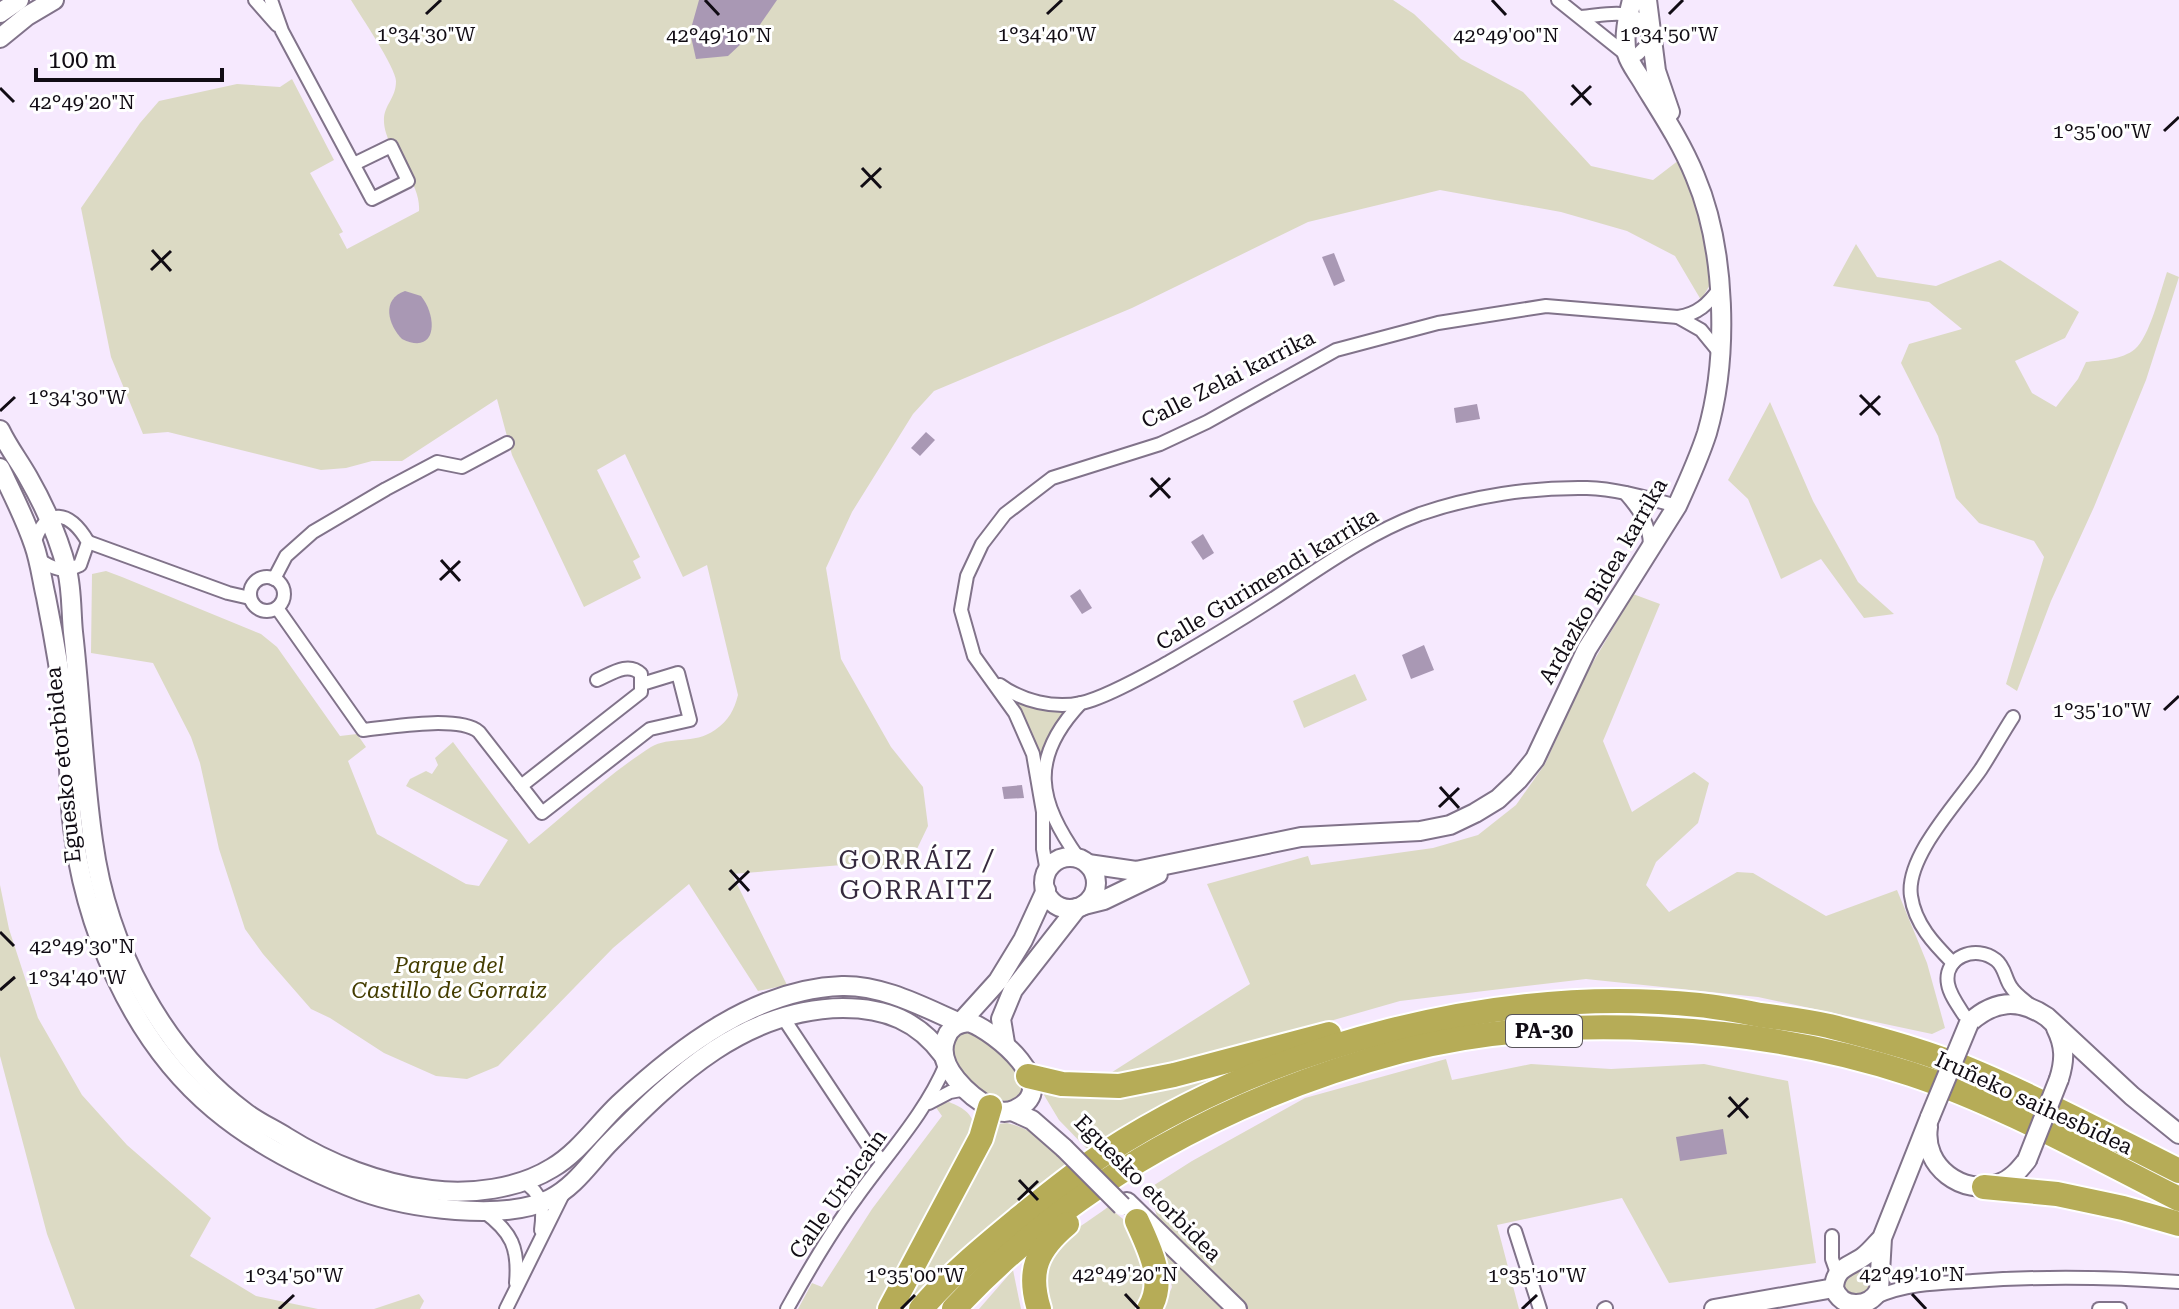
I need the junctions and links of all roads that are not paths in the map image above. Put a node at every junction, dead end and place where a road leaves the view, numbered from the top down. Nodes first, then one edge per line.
1 (19, 0) edge
2 (54, 0) edge
3 (255, 0) edge
4 (1647, 0) edge
5 (272, 1) edge
6 (1562, 4) edge
7 (1627, 9) edge
8 (0, 13) edge
9 (1581, 17) junction
10 (282, 31) junction
11 (1650, 34) junction
12 (0, 38) edge
13 (1622, 52) junction
14 (1682, 149) junction
15 (354, 164) junction
16 (1720, 288) junction
17 (1678, 317) junction
18 (1719, 352) junction
19 (0, 430) edge
20 (507, 443) dead end
21 (0, 468) edge
22 (1625, 493) junction
23 (1677, 506) junction
24 (49, 518) junction
25 (88, 542) junction
26 (1650, 548) junction
27 (36, 551) junction
28 (67, 571) junction
29 (274, 579) junction
30 (250, 598) junction
31 (277, 608) junction
32 (988, 676) junction
33 (597, 680) dead end
34 (642, 684) junction
35 (1081, 703) junction
36 (2013, 717) dead end
37 (521, 786) junction
38 (1084, 862) junction
39 (1184, 862) junction
40 (1046, 881) junction
41 (1080, 907) junction
42 (1953, 963) junction
43 (998, 981) junction
44 (1604, 1002) junction
45 (916, 1004) junction
46 (2040, 1012) junction
47 (782, 1016) junction
48 (960, 1023) junction
49 (1969, 1023) junction
50 (1832, 1027) junction
51 (1005, 1043) junction
52 (944, 1060) junction
53 (2112, 1078) junction
54 (2059, 1079) junction
55 (1302, 1083) junction
56 (1029, 1086) junction
57 (966, 1089) junction
58 (926, 1104) junction
59 (1001, 1109) junction
60 (1930, 1117) junction
61 (2179, 1134) edge
62 (1067, 1146) junction
63 (883, 1161) junction
64 (2179, 1161) edge
65 (2179, 1171) edge
66 (1951, 1179) junction
67 (518, 1182) junction
68 (1984, 1187) junction
69 (566, 1189) junction
70 (1899, 1195) junction
71 (2179, 1199) edge
72 (542, 1202) junction
73 (1129, 1209) junction
74 (482, 1210) junction
75 (508, 1211) junction
76 (2179, 1224) edge
77 (1515, 1231) dead end
78 (540, 1238) junction
79 (1882, 1238) junction
80 (514, 1243) junction
81 (1843, 1272) junction
82 (1878, 1276) junction
83 (2179, 1282) edge
84 (516, 1286) junction
85 (1898, 1287) junction
86 (1876, 1297) junction
87 (1843, 1306) edge
88 (506, 1309) edge
89 (787, 1309) edge
90 (890, 1309) edge
91 (921, 1309) edge
92 (954, 1309) edge
93 (1039, 1309) edge
94 (1149, 1309) edge
95 (1227, 1309) edge
96 (1237, 1309) edge
97 (1540, 1309) edge
98 (1714, 1309) edge
99 (2099, 1309) edge
100 (2120, 1309) edge

1 - 8 street
2 - 12 street
3 - 10 street
4 - 11 street, Ardazko Bidea karrika
5 - 10 street
6 - 9 street
7 - 9 street
7 - 11 street
7 - 13 street
9 - 13 street
10 - 15 street
11 - 13 street
11 - 14 street, Ardazko Bidea karrika
13 - 14 street, Ardazko Bidea karrika
14 - 16 street, Ardazko Bidea karrika
15 - 15 street
16 - 17 street
16 - 18 street, Ardazko Bidea karrika
17 - 18 street
17 - 32 street, Calle Zelai karrika
18 - 23 street, Ardazko Bidea karrika
19 - 24 street, Eguesko etorbidea
20 - 29 street
21 - 27 street, Eguesko etorbidea
22 - 23 street, Calle Gurimendi karrika
22 - 26 street
22 - 35 street, Calle Gurimendi karrika
23 - 26 street, Ardazko Bidea karrika
24 - 25 street
24 - 27 street
24 - 28 street, Eguesko etorbidea
25 - 28 street
25 - 30 street
26 - 39 street, Ardazko Bidea karrika
27 - 28 street
27 - 74 street, Eguesko etorbidea
28 - 67 street, Eguesko etorbidea
29 - 30 street
29 - 31 street
30 - 31 street
31 - 37 street
32 - 35 street, Calle Gurimendi karrika
32 - 40 street, Calle Zelai karrika
33 - 34 street
34 - 37 street
34 - 37 street
35 - 38 street
36 - 42 street
38 - 39 street, Ardazko Bidea karrika
38 - 40 street
38 - 41 street
39 - 41 street, Ardazko Bidea karrika
40 - 41 street
40 - 43 street
41 - 51 street
42 - 46 street
42 - 49 street
43 - 45 street
43 - 48 street
44 - 50 highway, Iruñeko saihesbidea / PA-30
44 - 56 highway
44 - 91 highway, Iruñeko saihesbidea / PA-30
45 - 48 street, Eguesko etorbidea
45 - 67 street, Eguesko etorbidea
46 - 49 street
46 - 53 street
46 - 54 street
47 - 52 street, Eguesko etorbidea
47 - 63 street
47 - 69 street, Eguesko etorbidea
48 - 51 street
48 - 52 street
49 - 60 street, bridge
50 - 64 highway
50 - 65 highway, Iruñeko saihesbidea / PA-30
51 - 56 street
52 - 57 street
52 - 58 street, Calle Urbicain
53 - 54 street
53 - 61 street
54 - 68 street, bridge
55 - 71 highway, Iruñeko saihesbidea / PA-30
55 - 92 highway, Iruñeko saihesbidea / PA-30
55 - 93 highway
56 - 59 street
56 - 62 street, Eguesko etorbidea
57 - 58 street
57 - 59 street
58 - 63 street, Calle Urbicain
59 - 62 street, Eguesko etorbidea
59 - 90 highway
60 - 66 street
60 - 70 street
62 - 73 street, Eguesko etorbidea, bridge
63 - 89 street, Calle Urbicain
66 - 68 street
66 - 70 street
67 - 72 street
67 - 75 street
68 - 76 highway
69 - 72 street, Eguesko etorbidea
69 - 78 street
70 - 79 street
72 - 75 street, Eguesko etorbidea
72 - 78 street
73 - 94 highway
73 - 95 street, Eguesko etorbidea
73 - 96 street, Eguesko etorbidea
74 - 75 street, Eguesko etorbidea
74 - 80 street
75 - 80 street
77 - 97 street
78 - 84 street
79 - 81 street
79 - 82 street
80 - 84 street
81 - 82 street
81 - 87 street
81 - 98 street
82 - 85 street
82 - 86 street
83 - 85 street
84 - 88 street
85 - 86 street
86 - 87 street
99 - 100 street

